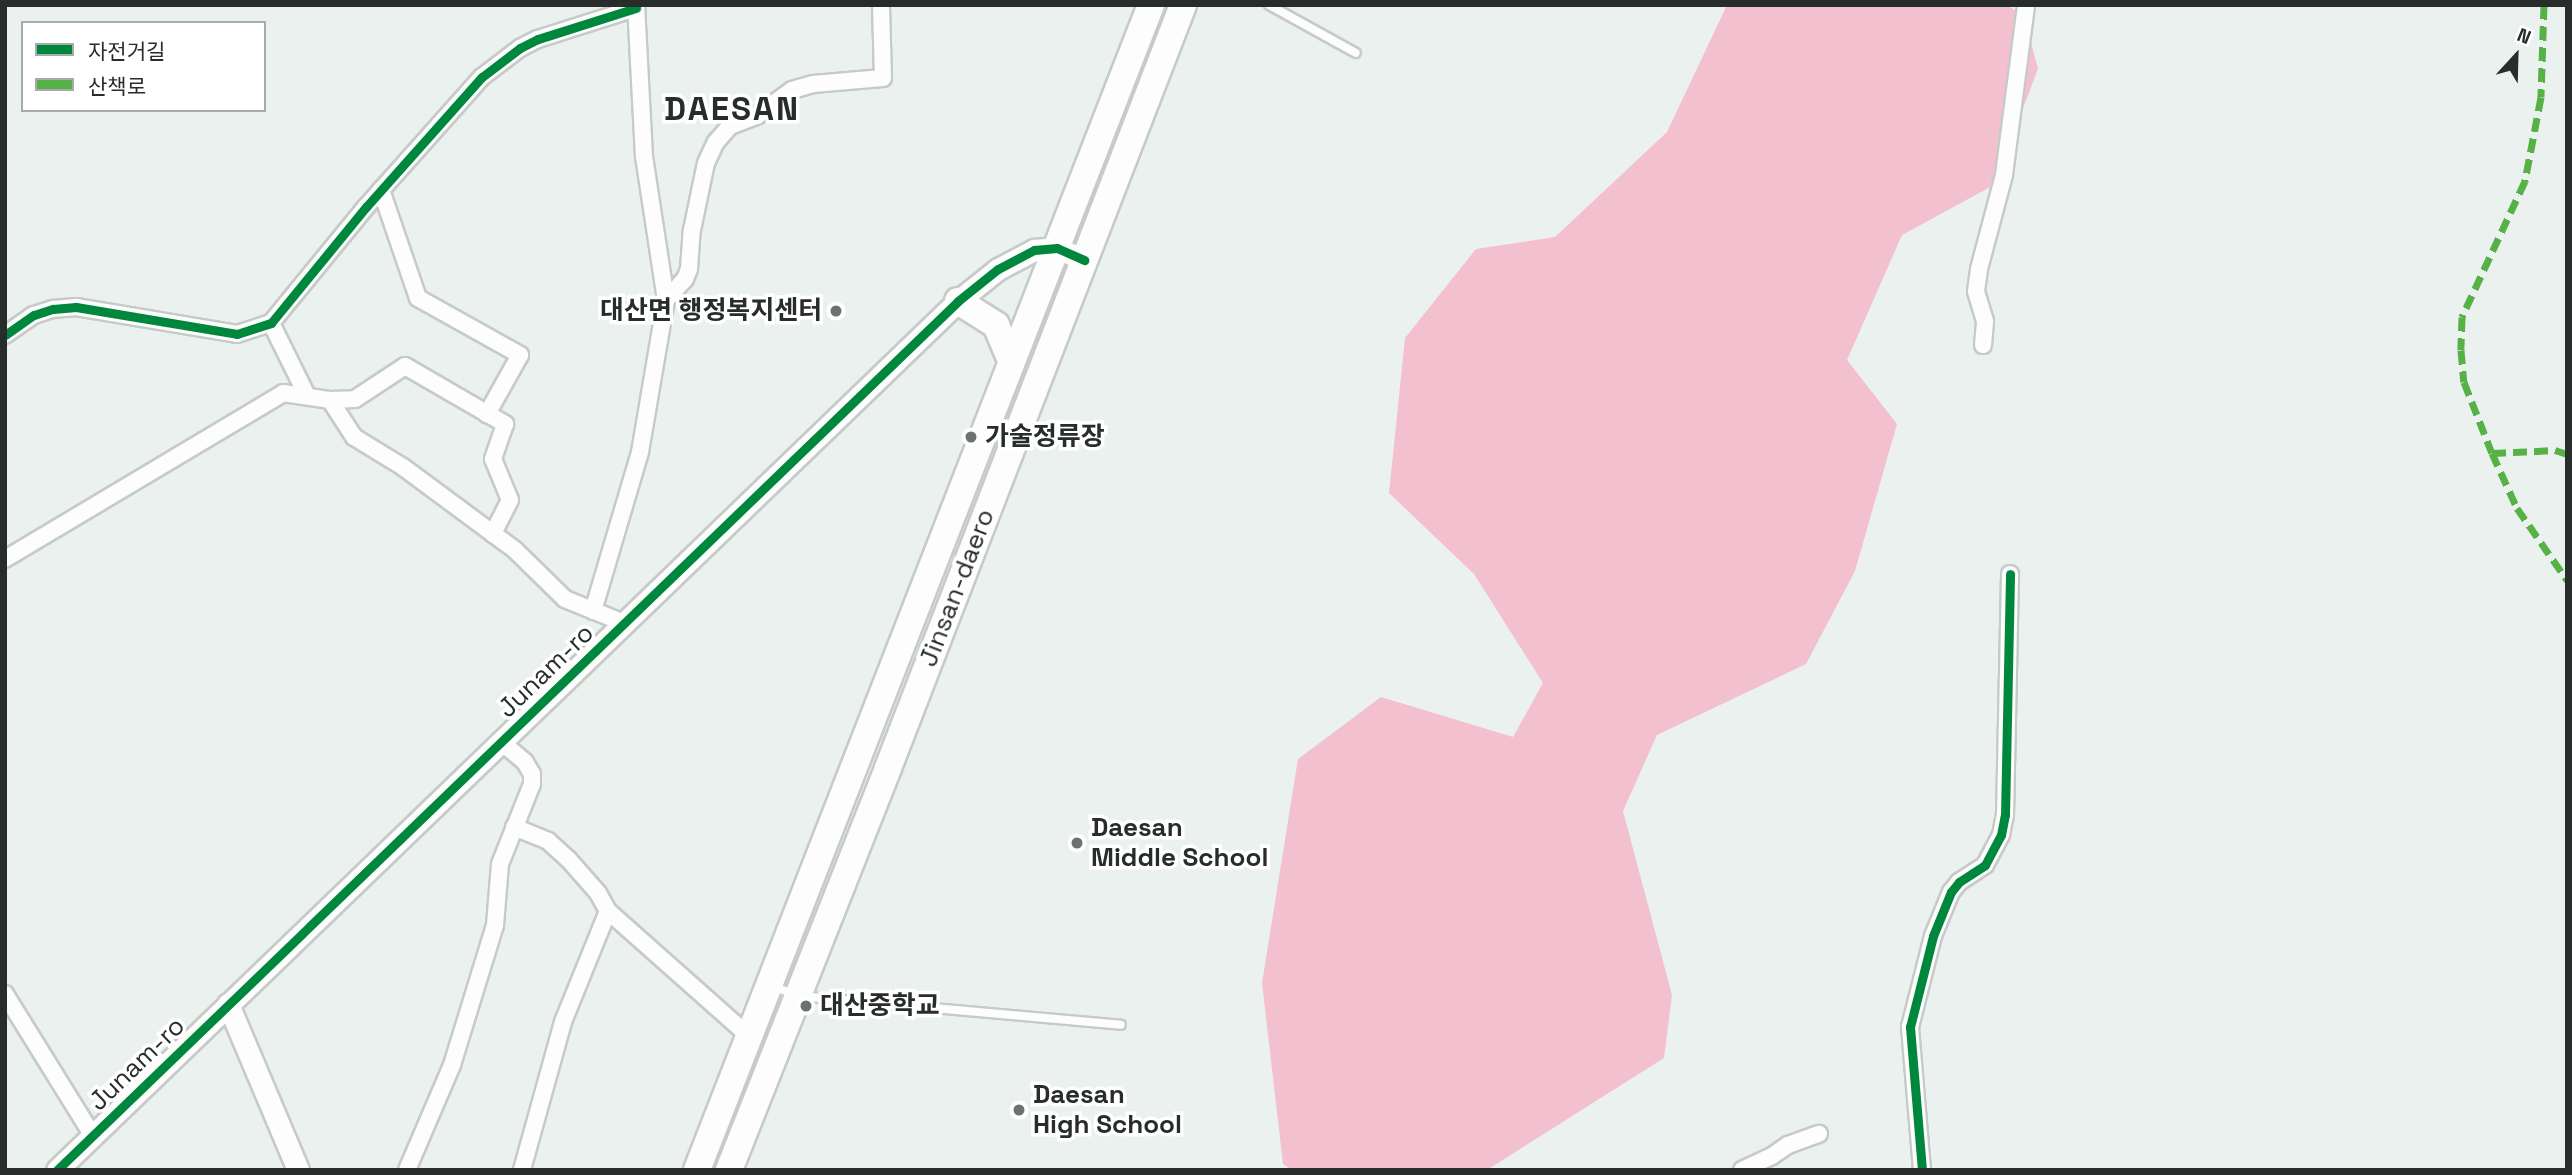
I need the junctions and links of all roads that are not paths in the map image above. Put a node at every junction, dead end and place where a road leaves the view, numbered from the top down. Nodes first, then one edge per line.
1 (881, 5) edge
2 (1151, 5) edge
3 (1183, 5) edge
4 (1269, 5) edge
5 (2026, 5) edge
6 (636, 7) edge
7 (1356, 53) dead end
8 (381, 190) junction
9 (1057, 248) junction
10 (1084, 260) junction
11 (666, 300) junction
12 (958, 301) junction
13 (271, 323) junction
14 (5, 335) edge
15 (1983, 345) dead end
16 (1011, 361) junction
17 (307, 397) junction
18 (331, 400) junction
19 (487, 414) junction
20 (493, 534) junction
21 (5, 559) edge
22 (2010, 574) dead end
23 (593, 611) junction
24 (624, 624) junction
25 (502, 743) junction
26 (514, 827) junction
27 (608, 911) junction
28 (769, 985) junction
29 (5, 994) edge
30 (799, 996) junction
31 (228, 1004) junction
32 (1121, 1025) dead end
33 (749, 1036) junction
34 (1819, 1134) dead end
35 (93, 1136) junction
36 (57, 1170) edge
37 (298, 1170) edge
38 (407, 1170) edge
39 (522, 1170) edge
40 (697, 1170) edge
41 (729, 1170) edge
42 (1742, 1170) edge
43 (1922, 1170) edge

1 - 11 street
2 - 9 main road, Jinsan-daero
3 - 10 main road, Jinsan-daero
4 - 7 lane
5 - 15 street
6 - 8 street
6 - 11 street
8 - 13 street
8 - 19 street
9 - 10 street
9 - 12 street, Junam-ro
9 - 16 main road, Jinsan-daero
10 - 30 main road, Jinsan-daero
11 - 23 street
12 - 16 main road
12 - 24 street, Junam-ro
13 - 14 street
13 - 17 street
16 - 28 main road, Jinsan-daero
17 - 18 street
17 - 21 street
18 - 19 street
18 - 20 street
19 - 20 street
20 - 23 street
22 - 43 street
23 - 24 street
24 - 25 street, Junam-ro
25 - 26 street
25 - 31 street, Junam-ro
26 - 27 street
26 - 38 street
27 - 33 street
27 - 39 street
28 - 30 lane
28 - 33 main road, Jinsan-daero
29 - 35 street
30 - 32 lane
30 - 41 main road, Jinsan-daero
31 - 35 street, Junam-ro
31 - 37 street
33 - 40 main road, Jinsan-daero
34 - 42 street
35 - 36 street, Junam-ro

